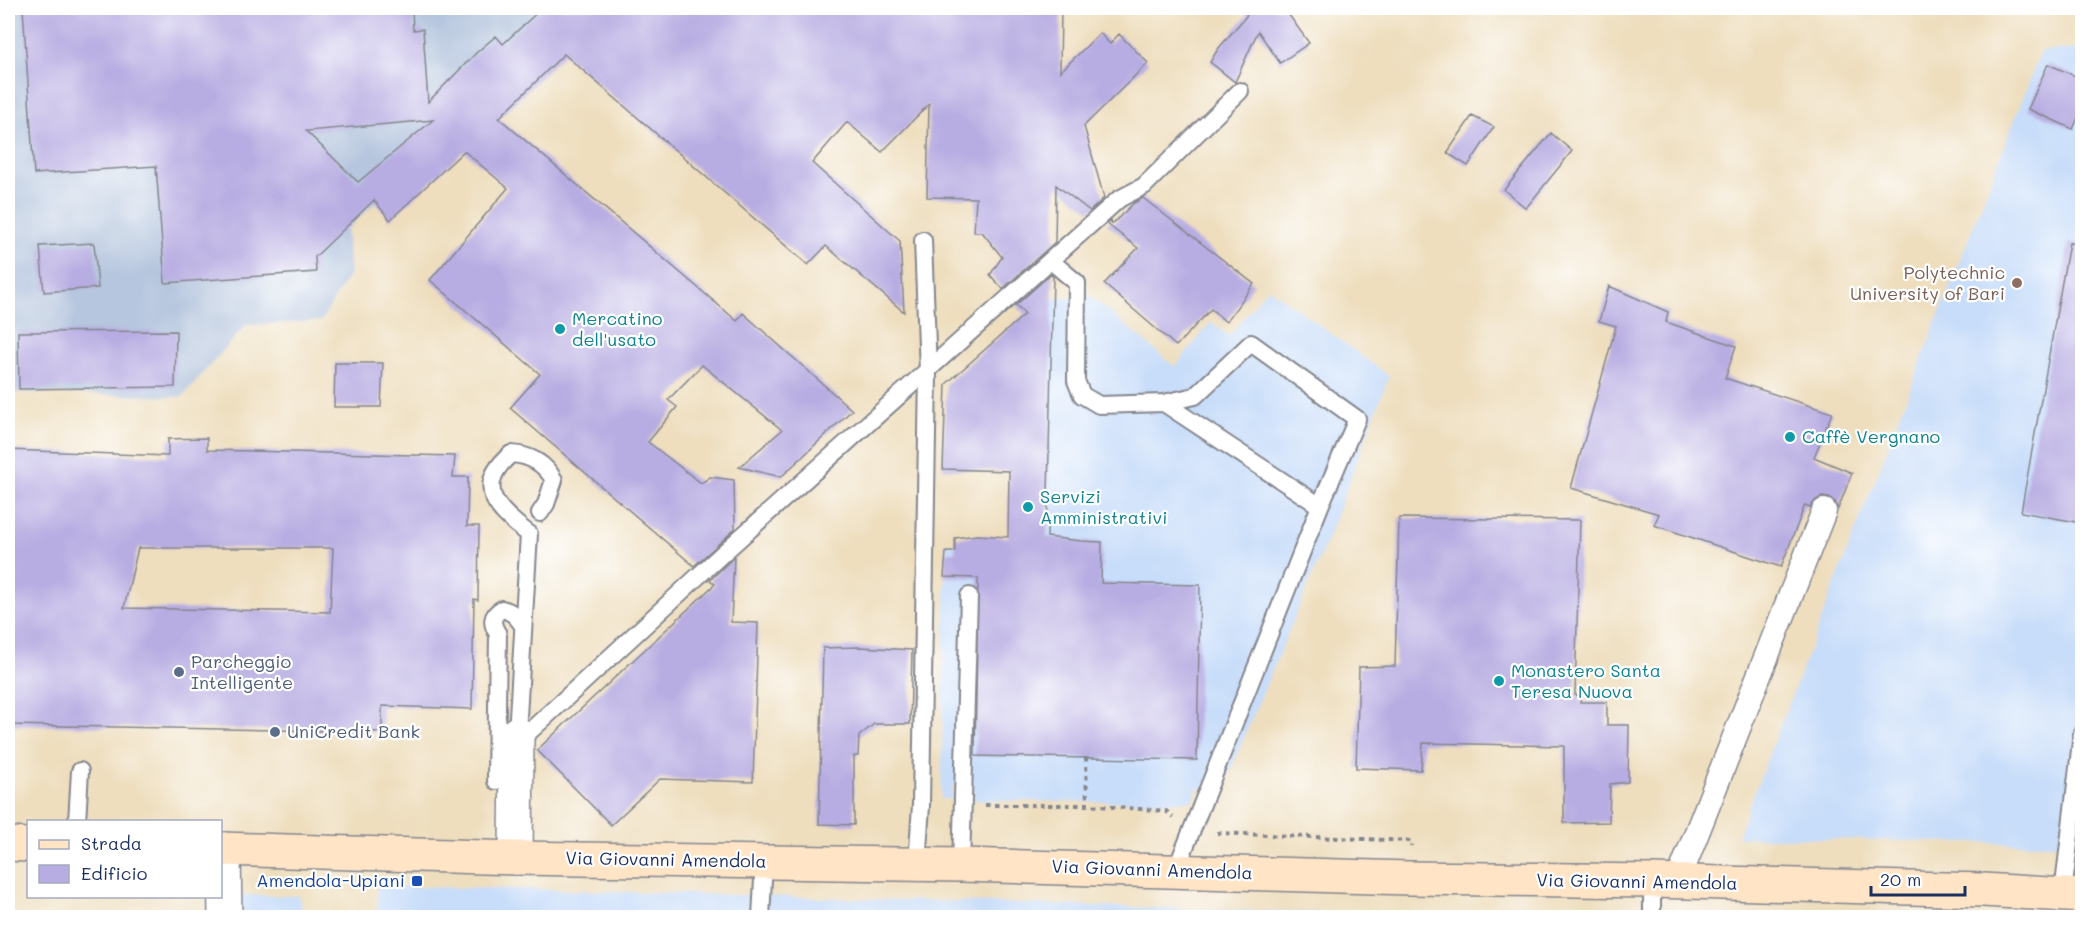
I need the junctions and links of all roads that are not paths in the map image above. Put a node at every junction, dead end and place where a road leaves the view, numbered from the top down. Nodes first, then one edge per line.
1 (1240, 91) dead end
2 (923, 240) dead end
3 (1051, 261) junction
4 (928, 372) junction
5 (1164, 403) junction
6 (1320, 506) junction
7 (1824, 511) dead end
8 (540, 513) dead end
9 (969, 596) dead end
10 (523, 626) junction
11 (2082, 733) edge
12 (517, 738) junction
13 (80, 771) dead end
14 (496, 780) dead end
15 (77, 820) edge
16 (8, 844) edge
17 (27, 845) edge
18 (222, 849) edge
19 (516, 858) junction
20 (764, 860) junction
21 (917, 865) junction
22 (961, 865) junction
23 (1176, 870) junction
24 (1664, 882) junction
25 (2073, 895) edge
26 (225, 918) edge
27 (761, 918) edge
28 (1652, 918) edge

1 - 3 lane
2 - 4 lane
3 - 4 lane
3 - 5 lane
4 - 12 lane
4 - 21 lane
5 - 6 lane
5 - 6 lane
6 - 23 lane
7 - 24 street
8 - 10 lane
9 - 22 lane
10 - 12 lane
10 - 14 lane
11 - 25 lane
12 - 19 street
13 - 15 lane
16 - 17 main road
18 - 19 main road, Via Giovanni Amendola
18 - 26 street
19 - 20 main road, Via Giovanni Amendola
20 - 21 main road, Via Giovanni Amendola
20 - 27 lane
21 - 22 main road, Via Giovanni Amendola
22 - 23 main road, Via Giovanni Amendola
23 - 24 main road, Via Giovanni Amendola
24 - 25 main road, Via Giovanni Amendola
24 - 28 lane

